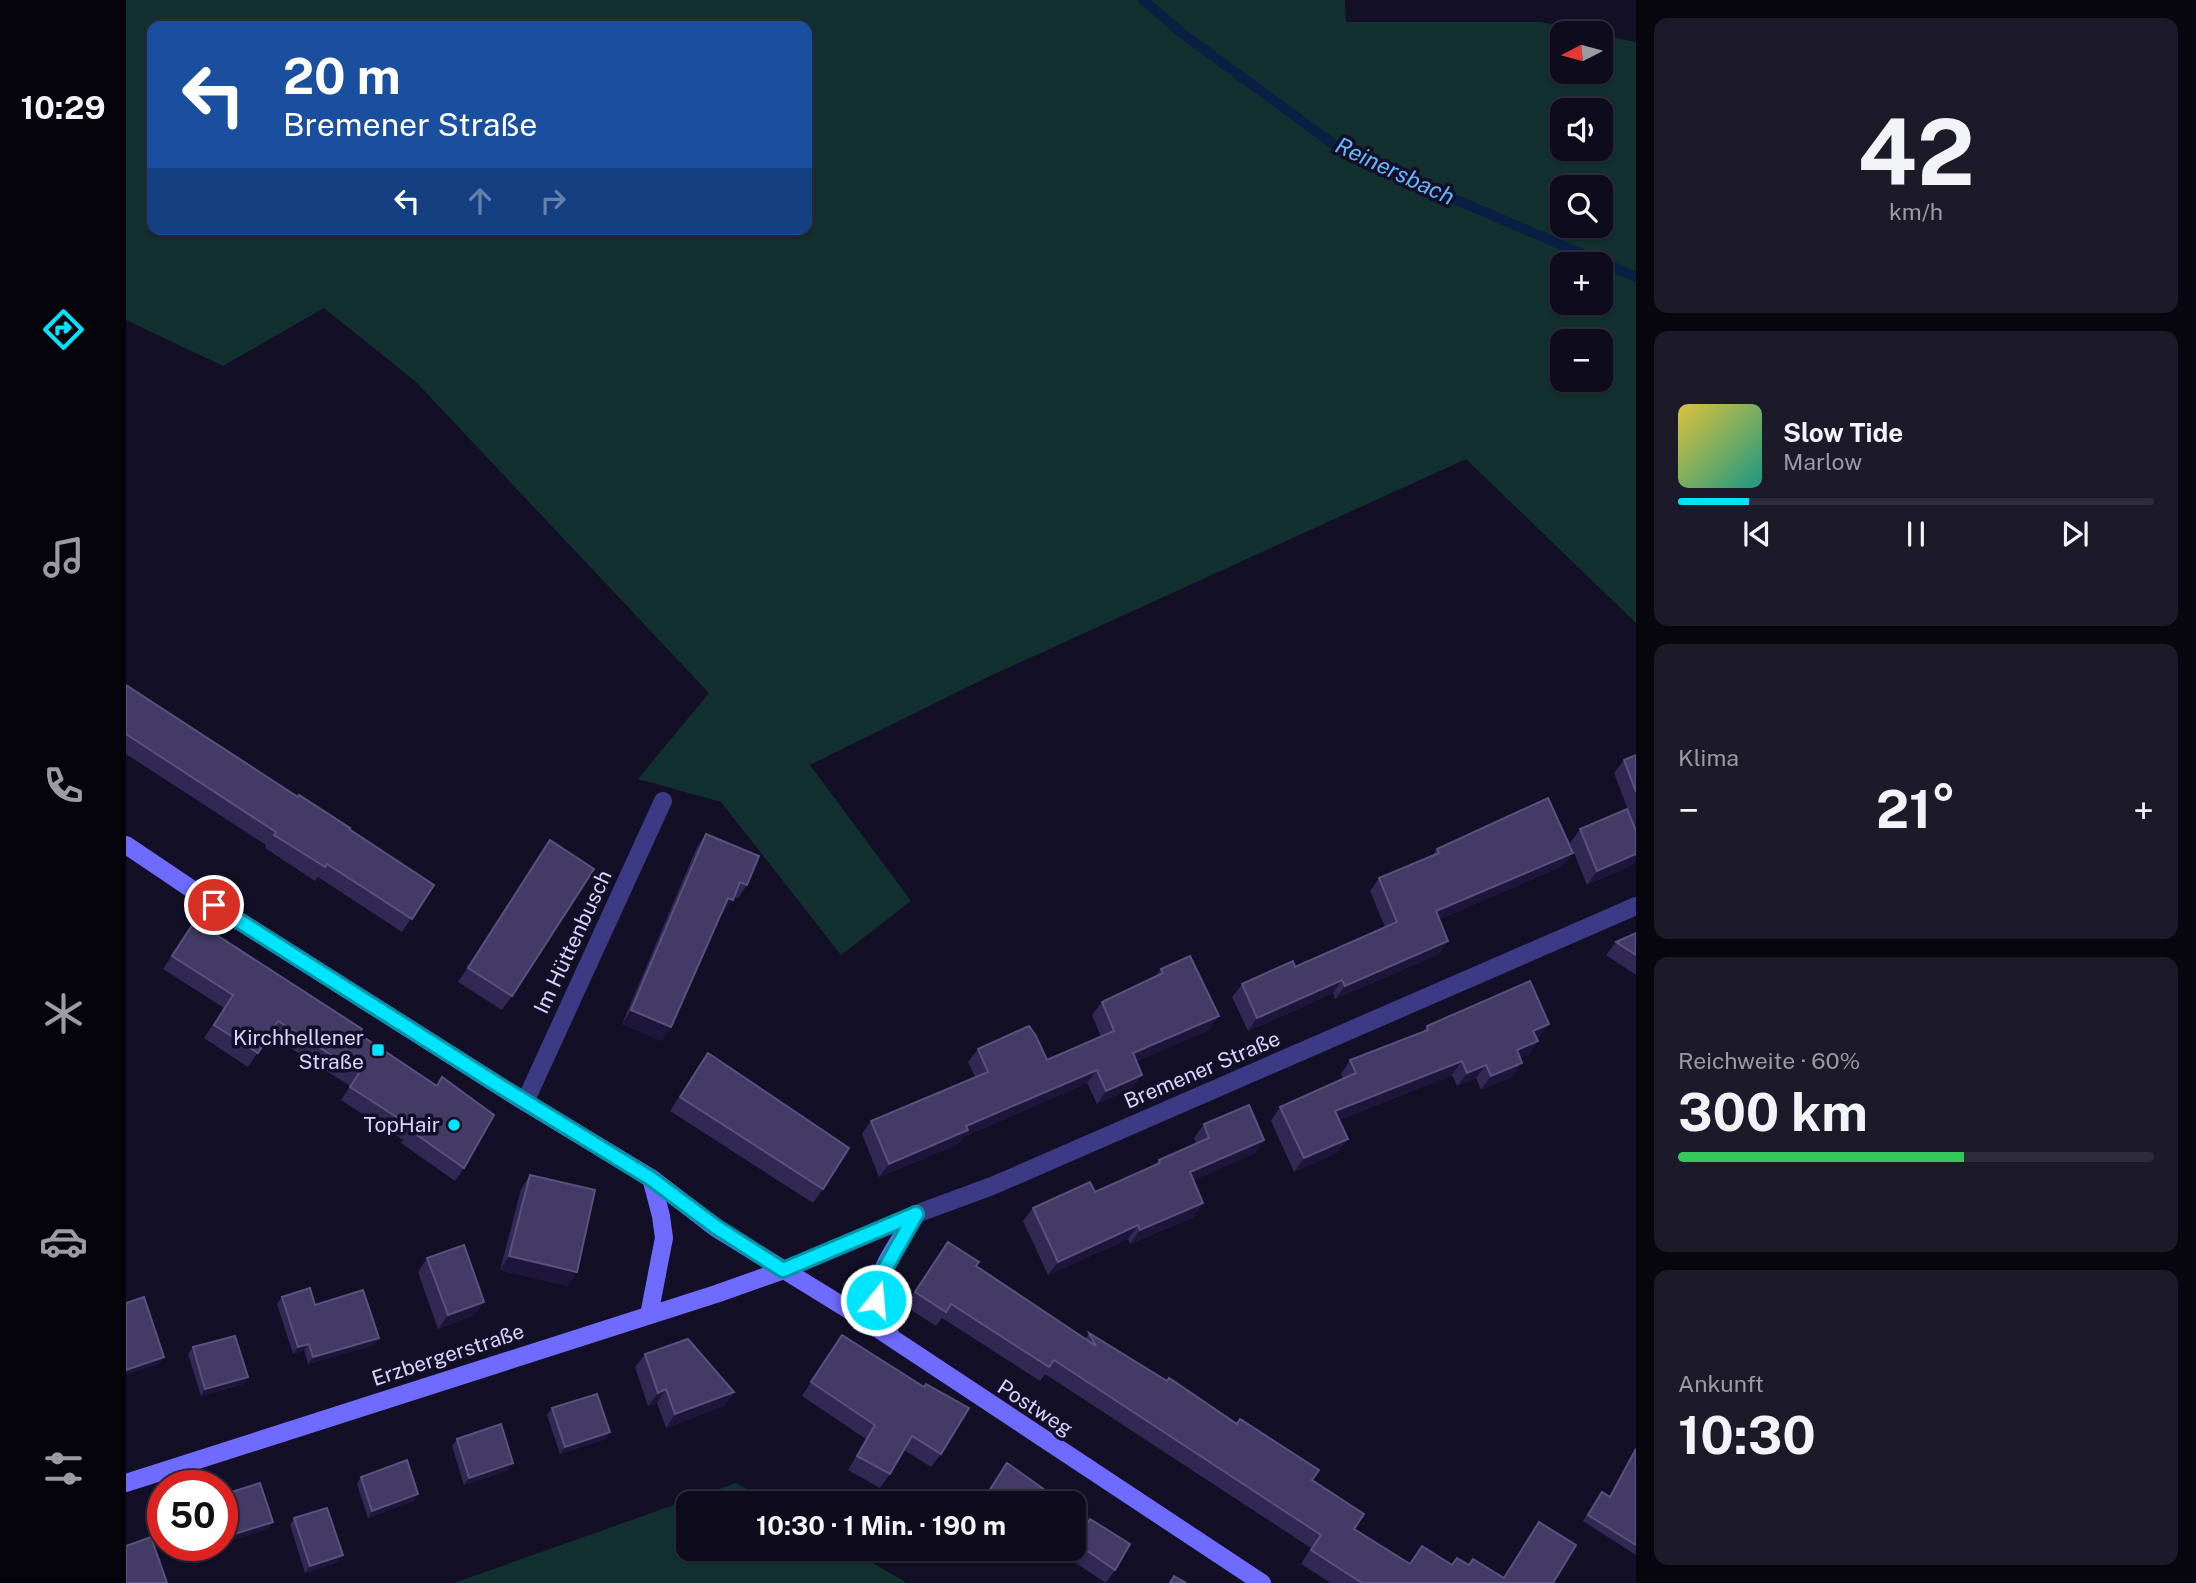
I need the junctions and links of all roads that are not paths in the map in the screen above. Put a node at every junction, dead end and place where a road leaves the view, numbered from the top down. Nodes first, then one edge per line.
1 (663, 801) dead end
2 (126, 845) edge
3 (1636, 906) edge
4 (525, 1101) junction
5 (650, 1178) junction
6 (916, 1214) junction
7 (783, 1270) junction
8 (649, 1315) junction
9 (894, 1340) junction
10 (126, 1483) edge
11 (1262, 1583) edge

1 - 4 street, Im Hüttenbusch
2 - 4 main road
3 - 6 street, Bremener Straße
4 - 5 main road
5 - 7 main road
5 - 8 main road
6 - 7 street, Bremener Straße
6 - 9 main road
7 - 8 main road, Erzbergerstraße
7 - 9 main road, Postweg
8 - 10 main road, Erzbergerstraße
9 - 11 main road, Postweg

